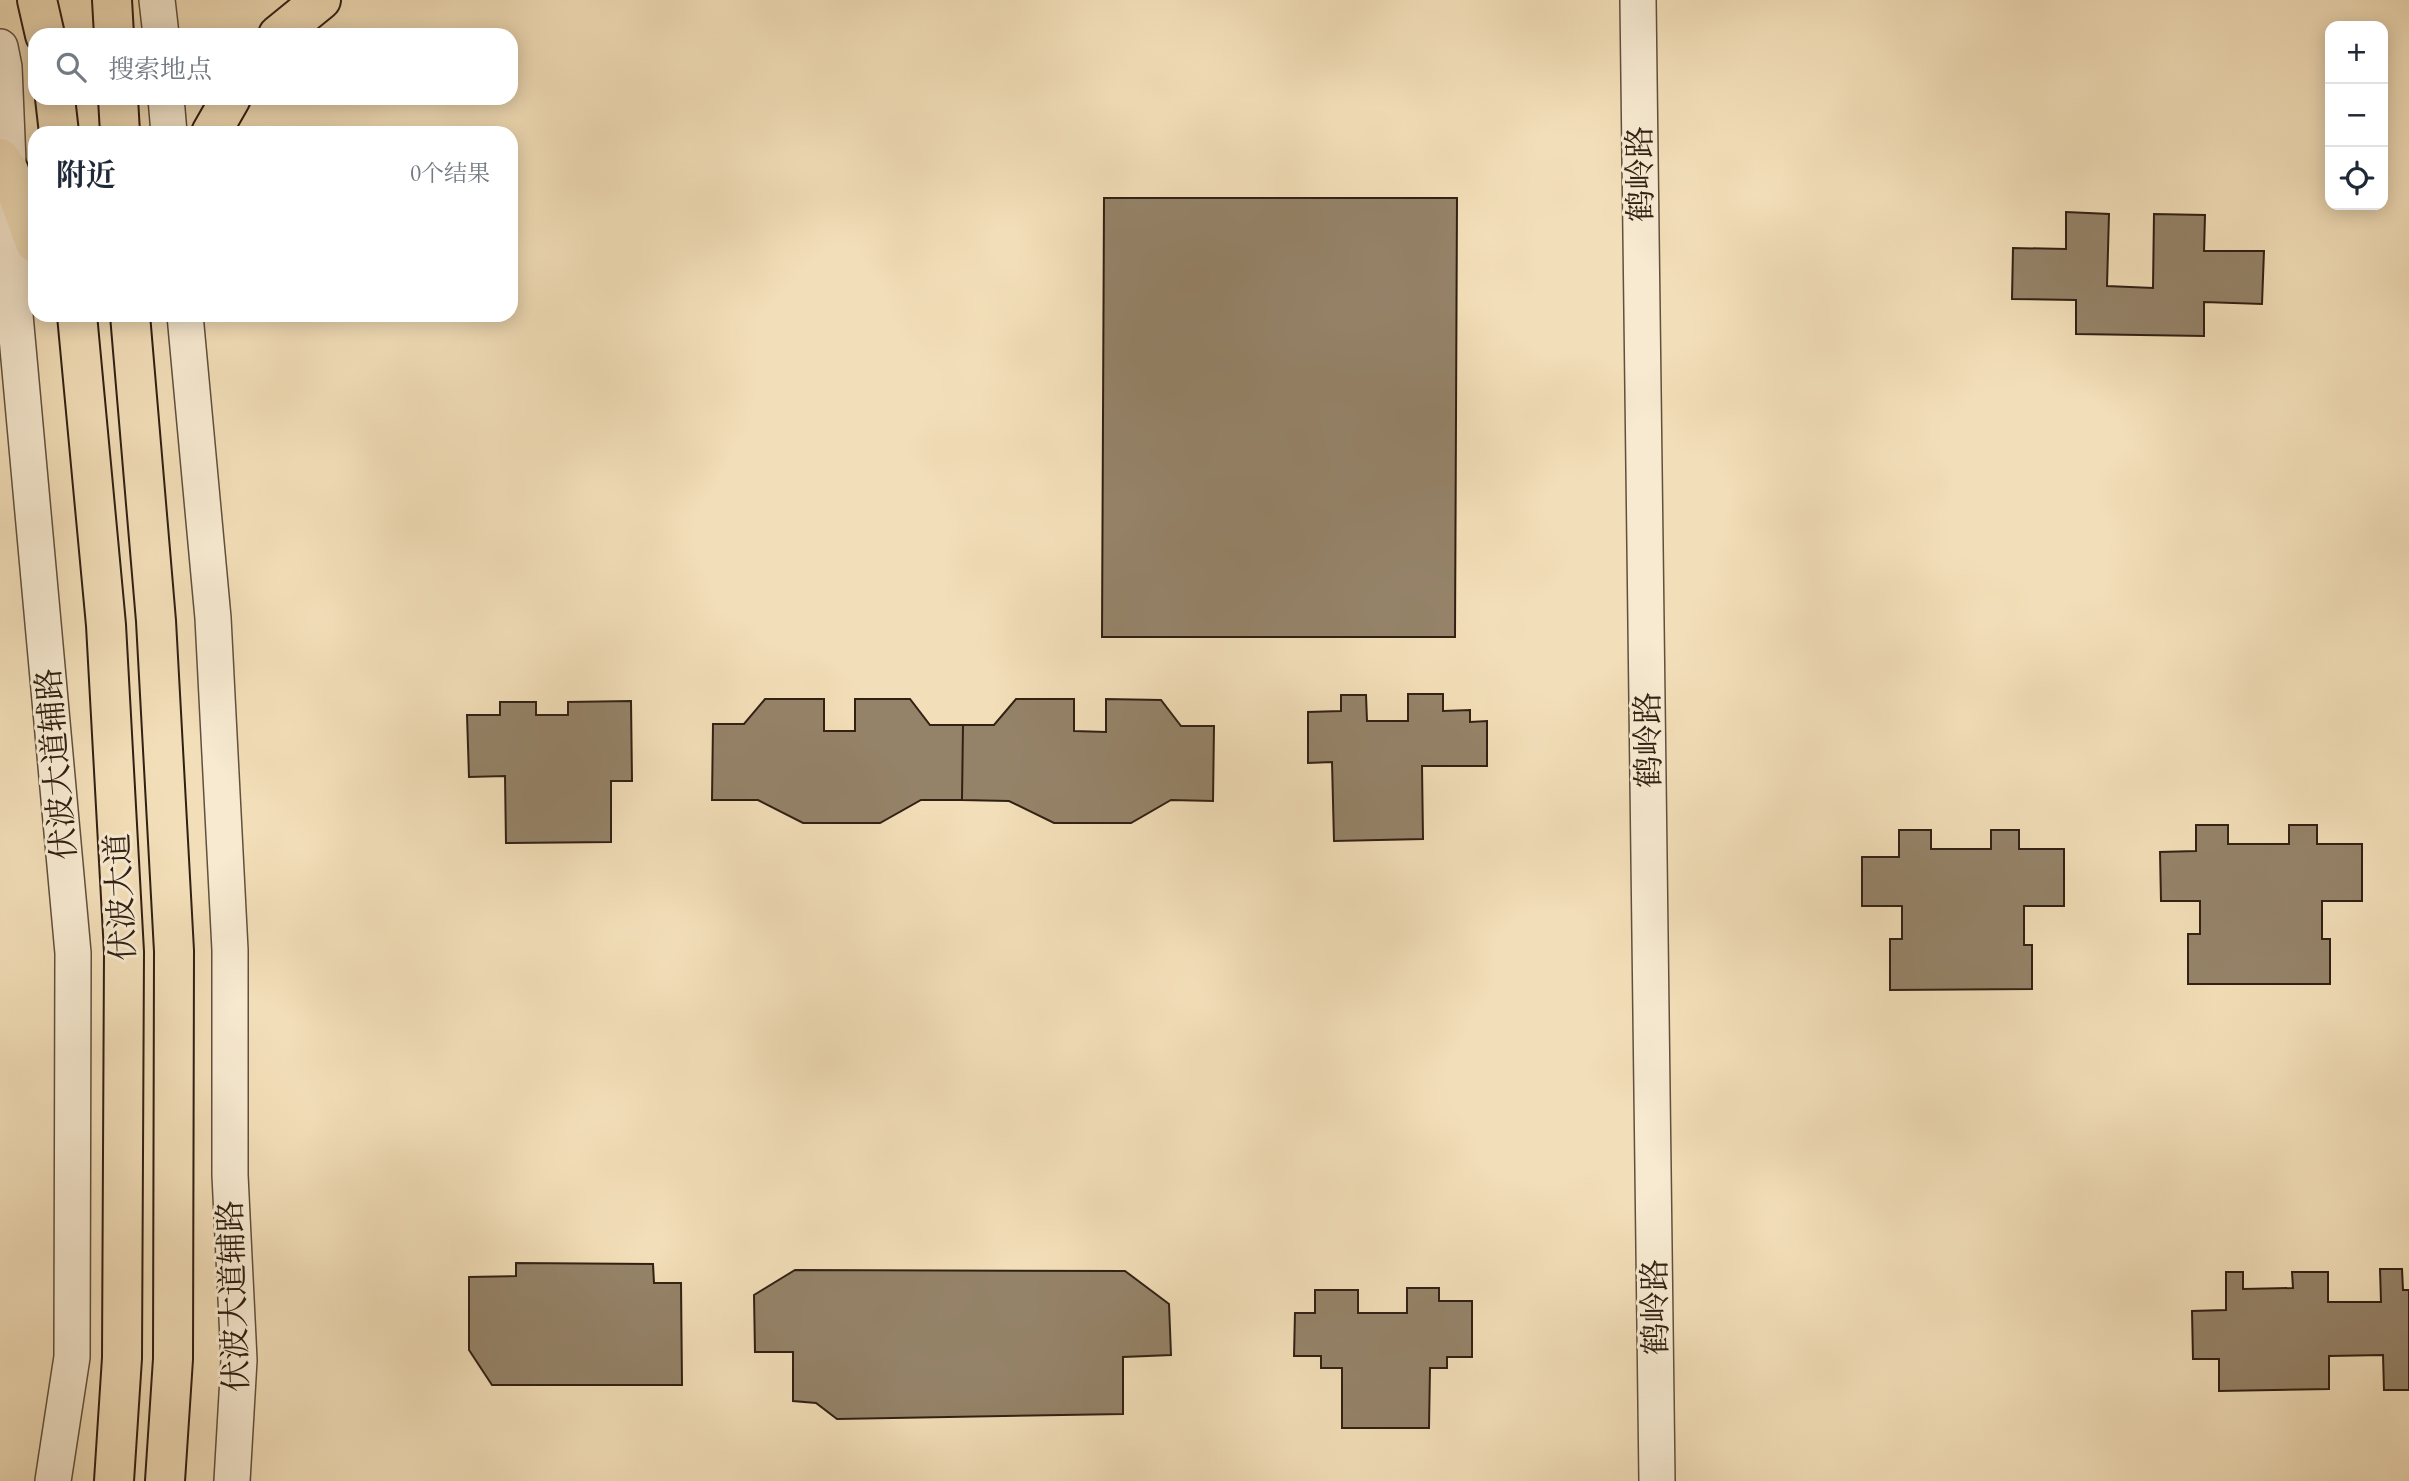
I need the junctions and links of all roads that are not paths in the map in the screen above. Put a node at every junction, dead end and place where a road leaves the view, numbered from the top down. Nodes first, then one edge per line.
1 (37, 0) edge
2 (112, 0) edge
3 (158, 0) edge
4 (321, 0) edge
5 (1638, 0) edge
6 (43, 28) edge
7 (114, 28) edge
8 (160, 28) edge
9 (287, 28) edge
10 (0, 47) edge
11 (56, 105) edge
12 (118, 105) edge
13 (167, 105) edge
14 (227, 105) edge
15 (58, 126) edge
16 (120, 126) edge
17 (168, 126) edge
18 (215, 126) edge
19 (4, 164) edge
20 (28, 225) edge
21 (64, 322) edge
22 (78, 322) edge
23 (130, 322) edge
24 (148, 322) edge
25 (186, 322) edge
26 (133, 369) junction
27 (84, 378) junction
28 (53, 1481) edge
29 (114, 1481) edge
30 (165, 1481) edge
31 (232, 1481) edge
32 (1657, 1481) edge

1 - 6 main road
2 - 7 main road
3 - 8 street
4 - 9 main road
5 - 32 street, 鹤岭路
10 - 19 street, 伏波大道辅路
11 - 15 main road
12 - 16 main road
13 - 17 street
14 - 18 main road
19 - 20 main road
19 - 28 street, 伏波大道辅路
21 - 27 main road
22 - 27 main road, 伏波大道
23 - 26 main road, 伏波大道
24 - 26 main road
25 - 31 street, 伏波大道辅路
26 - 30 main road, 伏波大道
27 - 29 main road, 伏波大道

